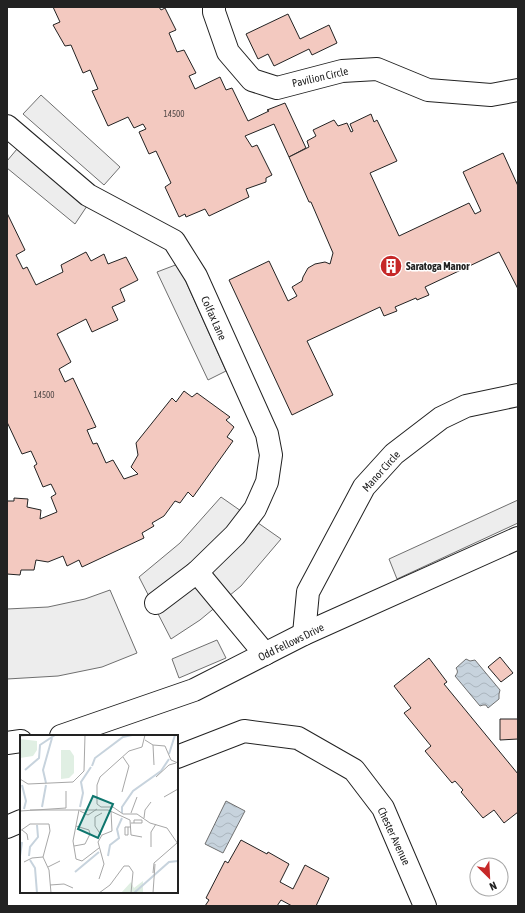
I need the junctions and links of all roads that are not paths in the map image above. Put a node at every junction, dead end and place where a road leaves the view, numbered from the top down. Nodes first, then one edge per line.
1 (214, 7) edge
2 (518, 90) edge
3 (7, 126) edge
4 (518, 395) edge
5 (518, 538) edge
6 (197, 572) junction
7 (156, 603) dead end
8 (304, 634) junction
9 (265, 654) junction
10 (64, 735) edge
11 (20, 741) edge
12 (7, 743) edge
13 (178, 757) edge
14 (20, 821) edge
15 (7, 827) edge
16 (425, 906) edge

1 - 2 street, Pavilion Circle
3 - 6 street, Colfax Lane
4 - 8 street, Manor Circle
5 - 8 street, Odd Fellows Drive
6 - 7 street, Colfax Lane
6 - 9 street
8 - 9 street, Odd Fellows Drive
9 - 10 street, Odd Fellows Drive
11 - 12 street
13 - 16 street, Chester Avenue
14 - 15 street

